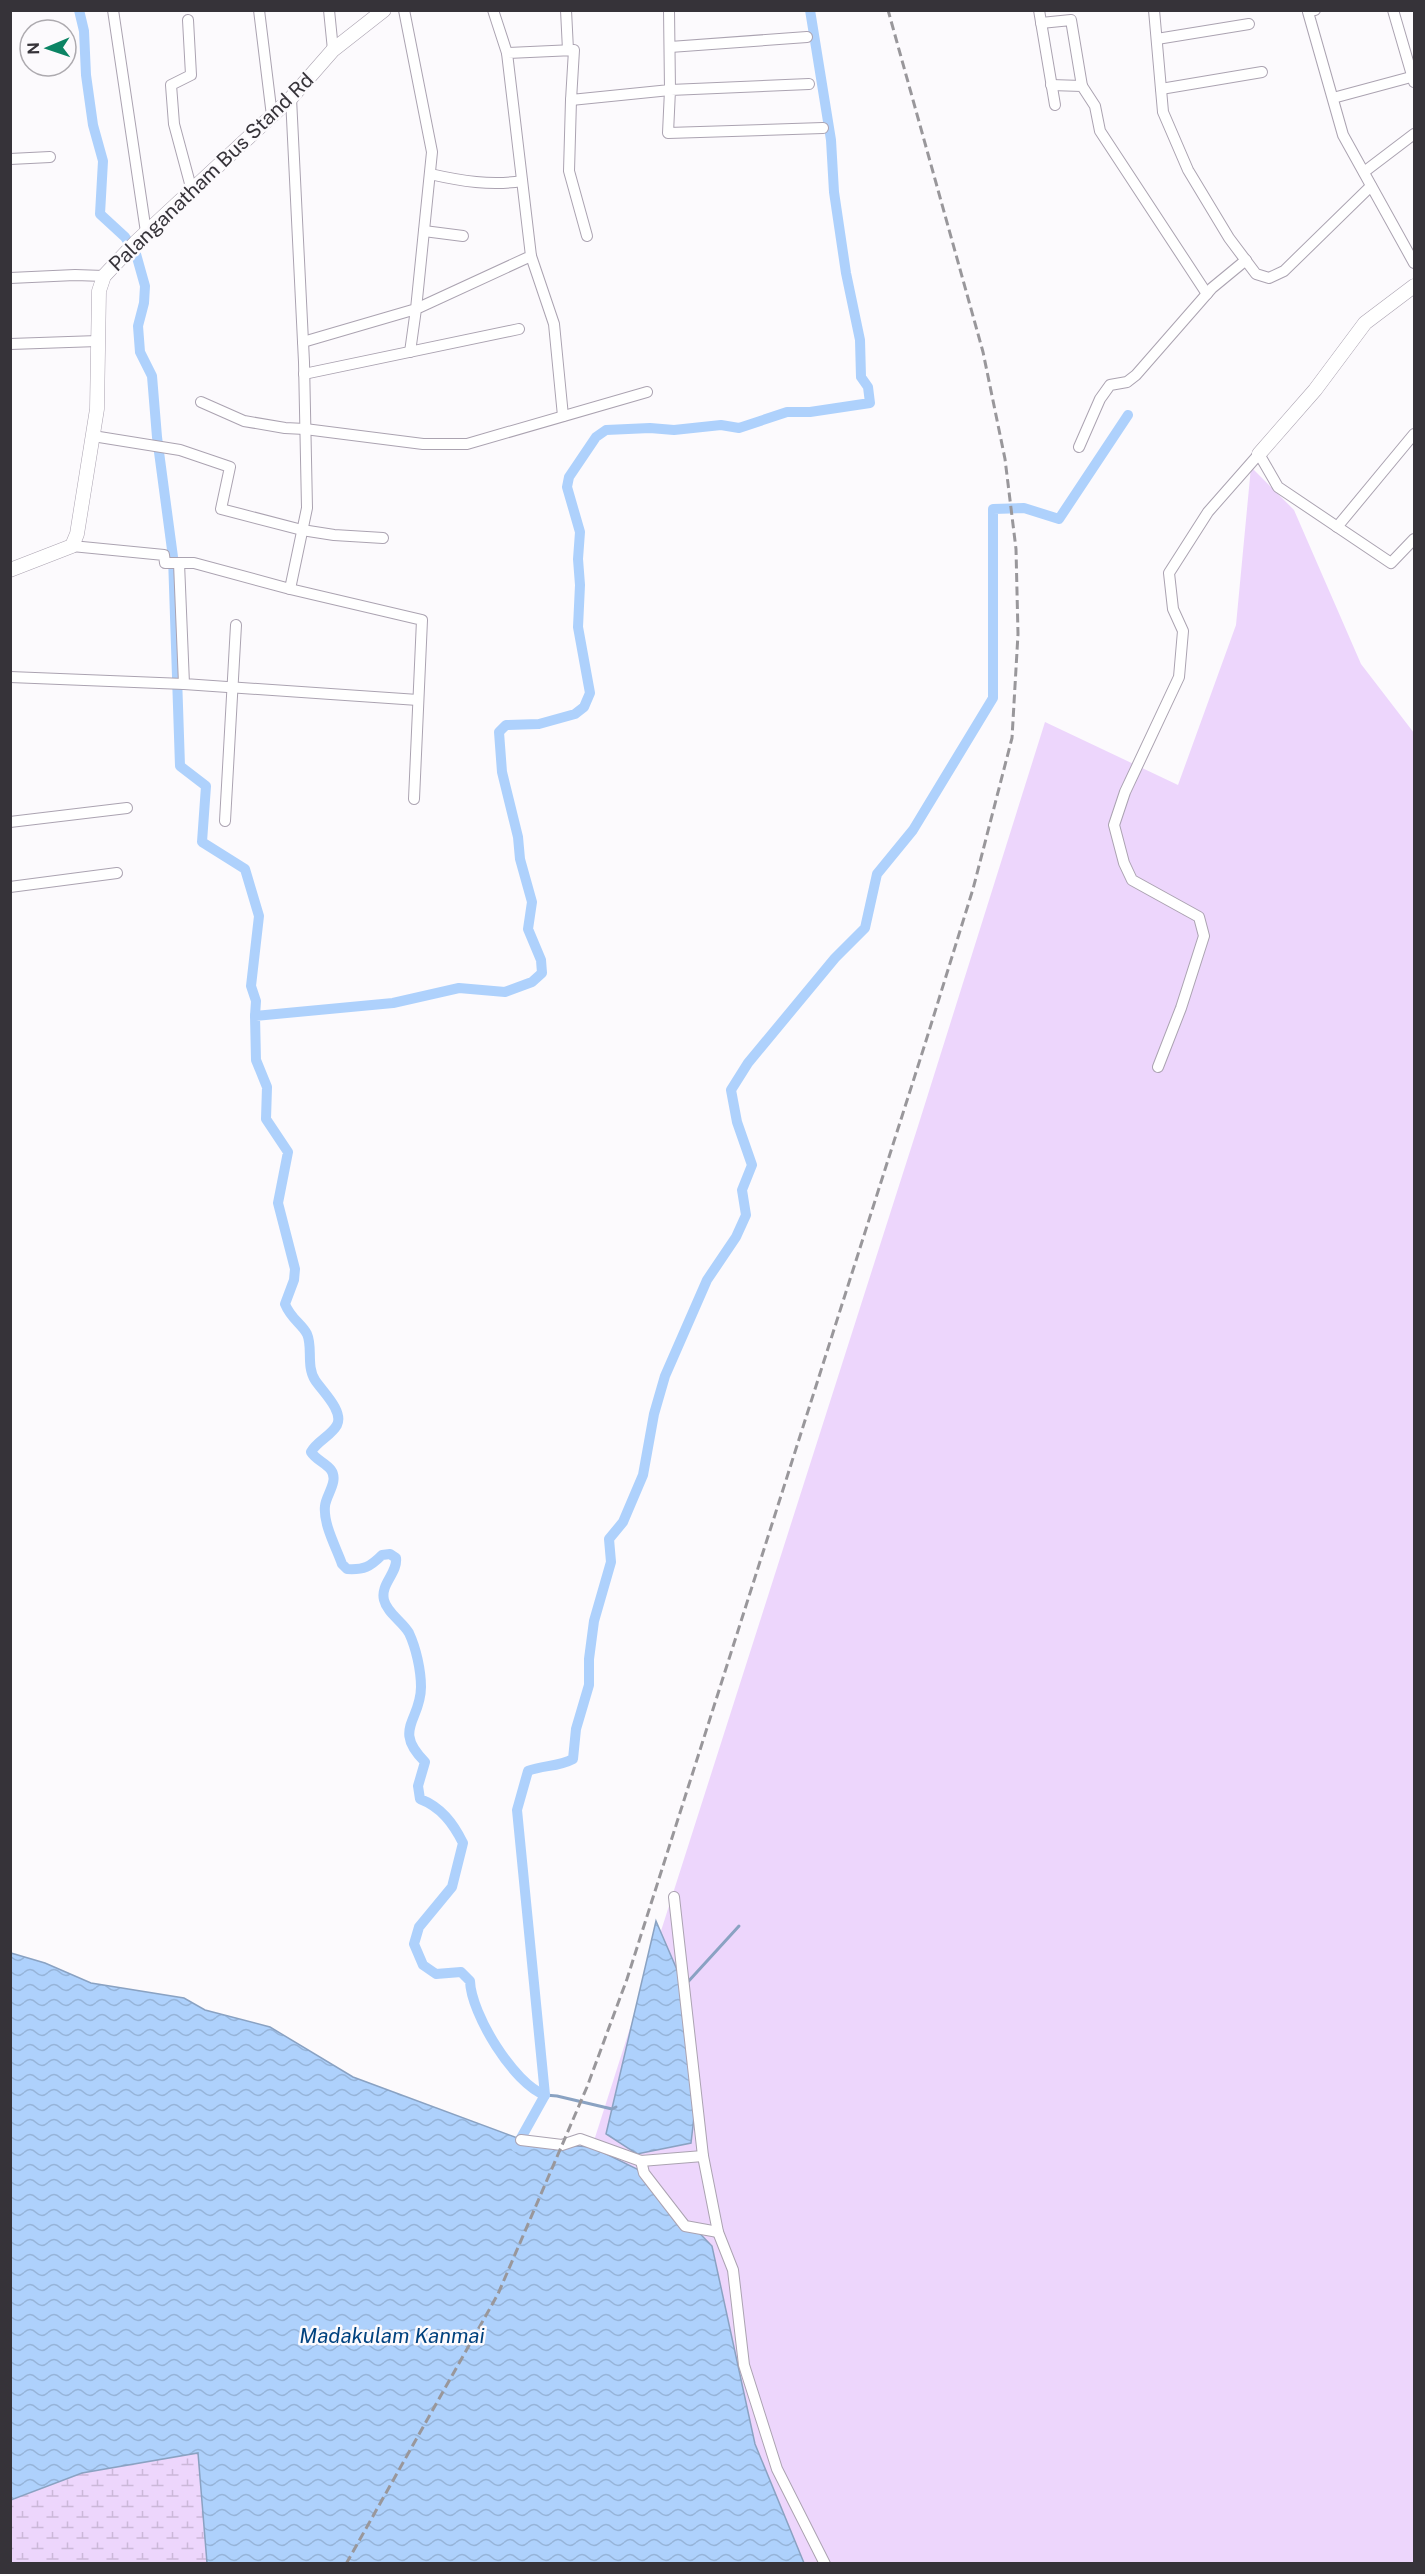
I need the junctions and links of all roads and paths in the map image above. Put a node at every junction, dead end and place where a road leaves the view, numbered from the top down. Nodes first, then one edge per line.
1 (113, 10) edge
2 (259, 10) edge
3 (329, 10) edge
4 (384, 10) edge
5 (404, 10) edge
6 (493, 10) edge
7 (566, 10) edge
8 (669, 10) edge
9 (1039, 10) edge
10 (1154, 10) edge
11 (1315, 10) edge
12 (1393, 10) edge
13 (188, 20) dead end
14 (1041, 23) junction
15 (1249, 24) dead end
16 (807, 37) dead end
17 (1157, 39) junction
18 (670, 47) junction
19 (333, 50) junction
20 (568, 50) junction
21 (507, 53) junction
22 (1262, 72) dead end
23 (1413, 79) edge
24 (808, 84) dead end
25 (1051, 85) junction
26 (1082, 86) junction
27 (1161, 88) junction
28 (670, 90) junction
29 (1333, 98) junction
30 (291, 99) junction
31 (572, 100) junction
32 (1055, 105) dead end
33 (272, 116) junction
34 (823, 128) dead end
35 (1414, 134) edge
36 (50, 157) dead end
37 (10, 159) edge
38 (1364, 172) junction
39 (430, 174) junction
40 (522, 181) junction
41 (1371, 186) junction
42 (192, 190) junction
43 (424, 231) junction
44 (146, 232) junction
45 (463, 236) dead end
46 (587, 236) dead end
47 (531, 256) junction
48 (1246, 260) junction
49 (1414, 263) edge
50 (104, 276) junction
51 (10, 278) edge
52 (1414, 286) edge
53 (1207, 294) junction
54 (416, 309) junction
55 (519, 329) dead end
56 (98, 341) junction
57 (303, 342) junction
58 (10, 344) edge
59 (410, 352) junction
60 (304, 374) junction
61 (646, 392) dead end
62 (201, 402) dead end
63 (563, 416) junction
64 (305, 429) junction
65 (1414, 434) edge
66 (93, 436) junction
67 (1079, 447) dead end
68 (1259, 454) junction
69 (1337, 527) junction
70 (302, 530) junction
71 (384, 538) dead end
72 (1414, 539) edge
73 (72, 546) junction
74 (179, 563) junction
75 (10, 570) edge
76 (290, 589) junction
77 (236, 625) dead end
78 (10, 677) edge
79 (184, 684) junction
80 (233, 687) junction
81 (418, 700) junction
82 (414, 799) dead end
83 (127, 808) dead end
84 (225, 821) dead end
85 (10, 822) edge
86 (117, 873) dead end
87 (10, 887) edge
88 (1158, 1067) dead end
89 (674, 1897) dead end
90 (521, 2140) dead end
91 (703, 2156) junction
92 (641, 2161) junction
93 (718, 2232) junction
94 (825, 2564) edge

1 - 44 street
2 - 33 street
3 - 19 street
4 - 19 street, Palanganatham Bus Stand Rd
5 - 39 street
6 - 21 street
7 - 20 street
8 - 18 street
9 - 14 street
10 - 17 street
11 - 29 street
12 - 23 street
13 - 42 street
14 - 25 street
14 - 26 street
15 - 17 street
16 - 18 street
17 - 27 street
18 - 28 street
19 - 30 street, Palanganatham Bus Stand Rd
20 - 21 street
20 - 31 street
21 - 40 street
22 - 27 street
23 - 29 street
24 - 28 street
25 - 26 street
25 - 32 street
26 - 53 street
27 - 48 street
28 - 31 street
28 - 34 street
29 - 38 street
30 - 33 street, Palanganatham Bus Stand Rd
30 - 57 street
31 - 46 street
33 - 42 street, Palanganatham Bus Stand Rd
35 - 38 street
36 - 37 street
38 - 41 street
39 - 40 street
39 - 43 street
40 - 47 street
41 - 48 street
41 - 49 street
42 - 44 street, Palanganatham Bus Stand Rd
43 - 45 street
43 - 54 street
44 - 50 street, Palanganatham Bus Stand Rd
47 - 54 street
47 - 63 street
48 - 53 street
50 - 51 street
50 - 56 street, Palanganatham Bus Stand Rd
52 - 68 street
53 - 67 street
54 - 57 street
54 - 59 street
55 - 59 street
56 - 58 street
56 - 66 street, Palanganatham Bus Stand Rd
57 - 60 street
59 - 60 street
60 - 64 street
61 - 63 street
62 - 64 street
63 - 64 street
64 - 70 street
65 - 69 street
66 - 70 street
66 - 73 street, Palanganatham Bus Stand Rd
68 - 69 street
68 - 88 street
69 - 72 street
70 - 71 street
70 - 76 street
73 - 74 street
73 - 75 street
74 - 76 street
74 - 79 street
76 - 81 street
77 - 80 street
78 - 79 street
79 - 80 street
80 - 81 street
80 - 84 street
81 - 82 street
83 - 85 street
86 - 87 street
89 - 91 street
90 - 92 street
91 - 92 street
91 - 93 street
92 - 93 street
93 - 94 street

